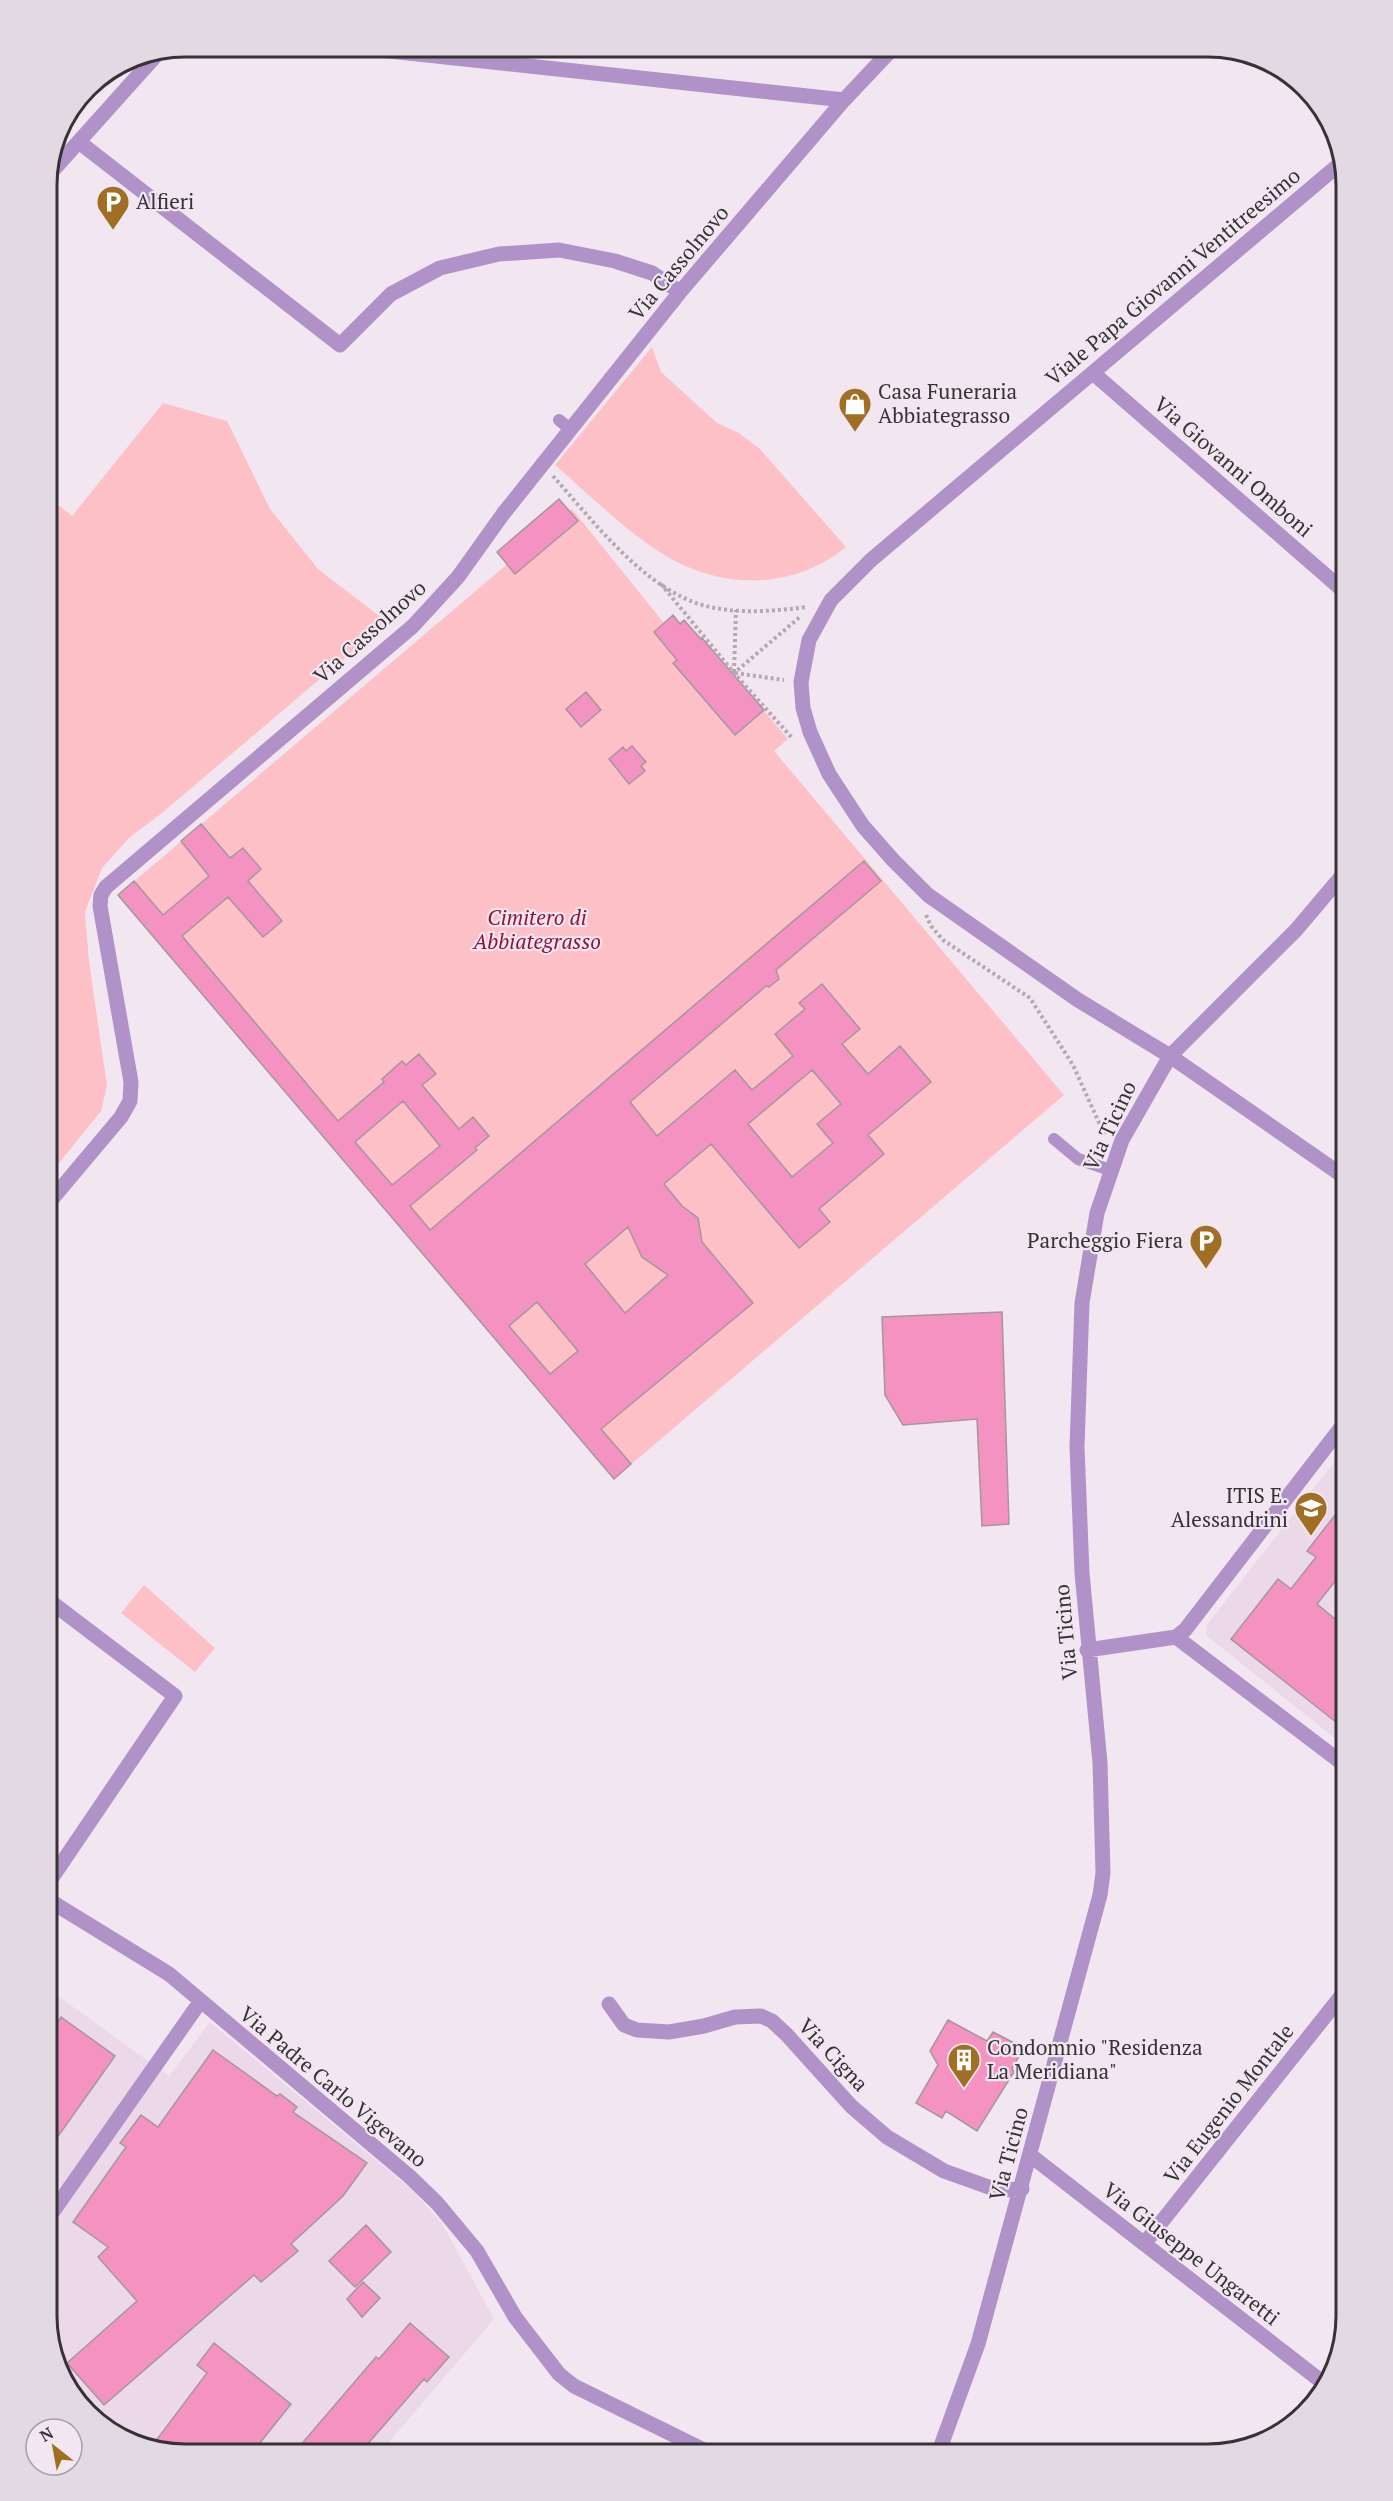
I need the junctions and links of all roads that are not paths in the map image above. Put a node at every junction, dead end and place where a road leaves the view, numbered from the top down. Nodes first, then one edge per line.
1 (452, 57) edge
2 (885, 57) edge
3 (151, 62) edge
4 (844, 100) junction
5 (79, 142) junction
6 (59, 164) edge
7 (1335, 168) edge
8 (680, 292) junction
9 (1093, 374) junction
10 (1336, 584) edge
11 (1336, 884) edge
12 (1170, 1056) junction
13 (1054, 1139) dead end
14 (1110, 1170) junction
15 (1336, 1170) edge
16 (57, 1193) edge
17 (1336, 1435) edge
18 (57, 1607) edge
19 (1176, 1637) junction
20 (1087, 1650) junction
21 (1336, 1758) edge
22 (57, 1869) edge
23 (57, 1906) edge
24 (200, 2002) junction
25 (609, 2004) dead end
26 (1336, 2004) edge
27 (1030, 2155) junction
28 (1022, 2189) junction
29 (57, 2204) edge
30 (1144, 2244) junction
31 (1319, 2379) edge
32 (692, 2444) edge
33 (942, 2444) edge

1 - 4 street
2 - 4 street, Via Cassolnovo
3 - 5 street
4 - 8 street, Via Cassolnovo
5 - 6 street
5 - 8 street
7 - 9 street, Viale Papa Giovanni Ventitreesimo
8 - 16 street, Via Cassolnovo
9 - 10 street, Via Giovanni Omboni
9 - 12 street, Viale Papa Giovanni Ventitreesimo
11 - 12 street, Via Ticino
12 - 14 street, Via Ticino
12 - 15 street, Viale Papa Giovanni Ventitreesimo
13 - 14 lane
14 - 20 street, Via Ticino
17 - 19 street
18 - 22 street
19 - 20 street
19 - 21 street
20 - 27 street, Via Ticino
23 - 24 street, Via Padre Carlo Vigevano
24 - 29 street
24 - 32 street, Via Padre Carlo Vigevano
25 - 28 street, Via Cigna
26 - 30 street, Via Eugenio Montale
27 - 28 street, Via Ticino
27 - 30 street, Via Giuseppe Ungaretti
28 - 33 street, Via Ticino
30 - 31 street, Via Giuseppe Ungaretti

